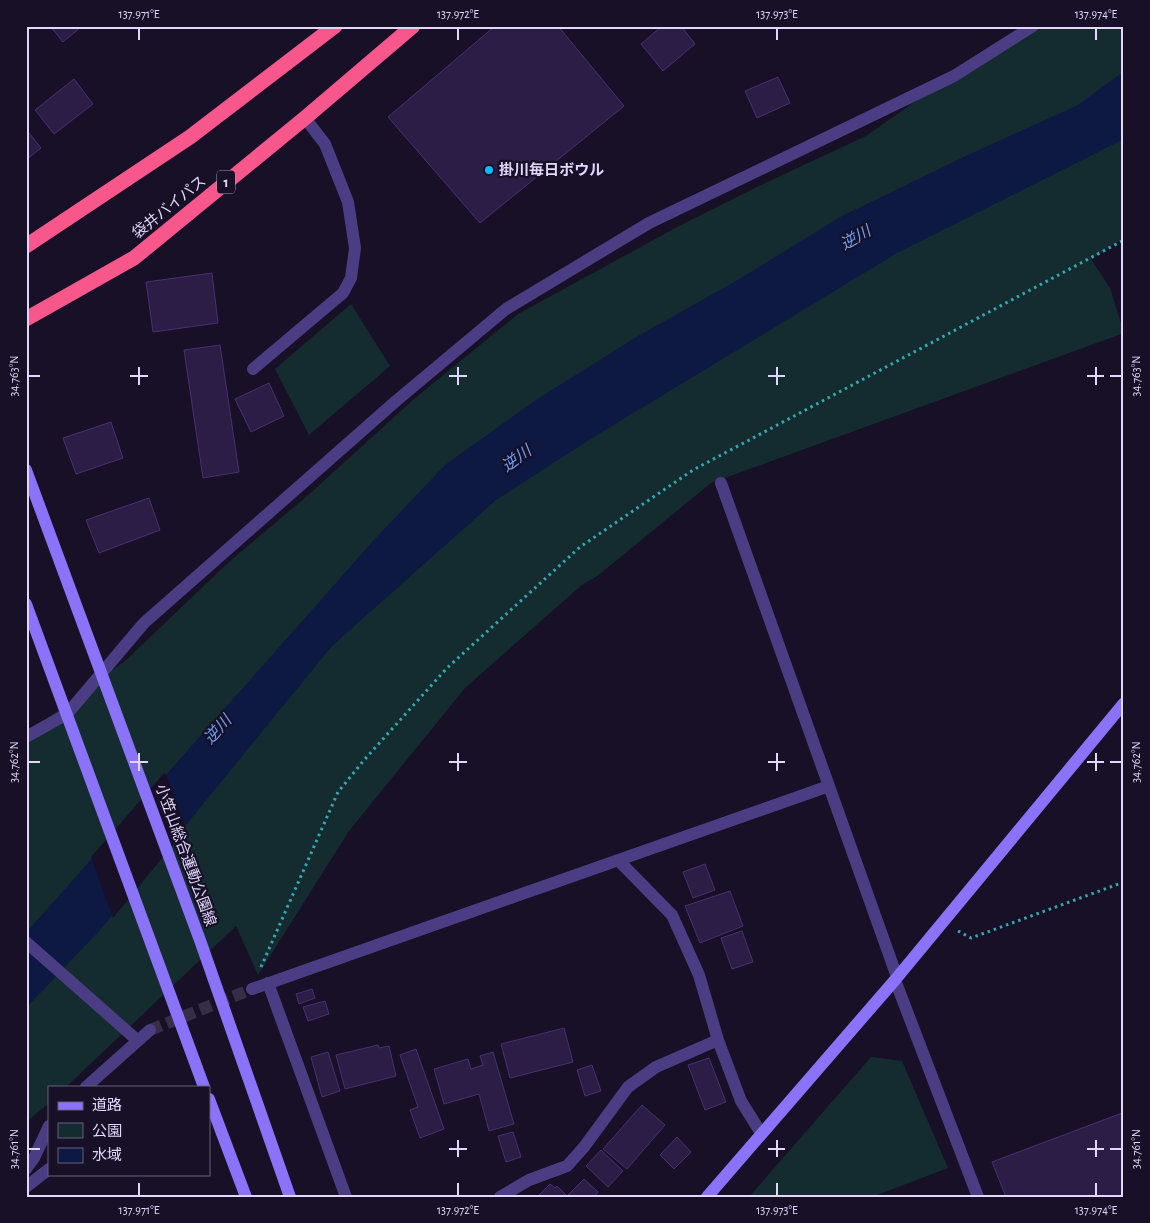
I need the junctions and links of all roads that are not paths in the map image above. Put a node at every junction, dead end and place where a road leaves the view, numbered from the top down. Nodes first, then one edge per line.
1 (336, 26) edge
2 (413, 26) edge
3 (1033, 26) edge
4 (305, 118) junction
5 (26, 246) edge
6 (26, 319) edge
7 (253, 369) dead end
8 (26, 470) edge
9 (721, 483) dead end
10 (26, 604) edge
11 (101, 674) junction
12 (1124, 703) edge
13 (67, 714) junction
14 (26, 737) edge
15 (829, 786) junction
16 (618, 860) junction
17 (26, 942) edge
18 (896, 979) junction
19 (268, 983) junction
20 (252, 989) tunnel mouth
21 (150, 1030) tunnel mouth
22 (137, 1040) junction
23 (718, 1040) junction
24 (87, 1086) edge
25 (204, 1086) edge
26 (210, 1102) edge
27 (48, 1128) edge
28 (762, 1133) junction
29 (26, 1170) edge
30 (48, 1170) edge
31 (26, 1187) edge
32 (246, 1197) edge
33 (290, 1197) edge
34 (346, 1197) edge
35 (500, 1197) edge
36 (708, 1197) edge
37 (978, 1197) edge

1 - 5 highway
2 - 4 highway, 袋井バイパス / 1
3 - 11 street
4 - 6 highway, 袋井バイパス / 1
4 - 7 street
8 - 11 main road, 小笠山総合運動公園線
9 - 15 street
10 - 13 main road
11 - 13 street
11 - 33 main road, 小笠山総合運動公園線
12 - 18 main road
13 - 14 street
13 - 25 main road
15 - 16 street
15 - 18 street
16 - 19 street
16 - 23 street
17 - 22 street
18 - 28 main road
18 - 37 street
19 - 20 street
19 - 34 street
21 - 22 street
22 - 24 street
23 - 28 street
23 - 35 street
26 - 32 main road
27 - 29 street
28 - 36 main road
30 - 31 street

